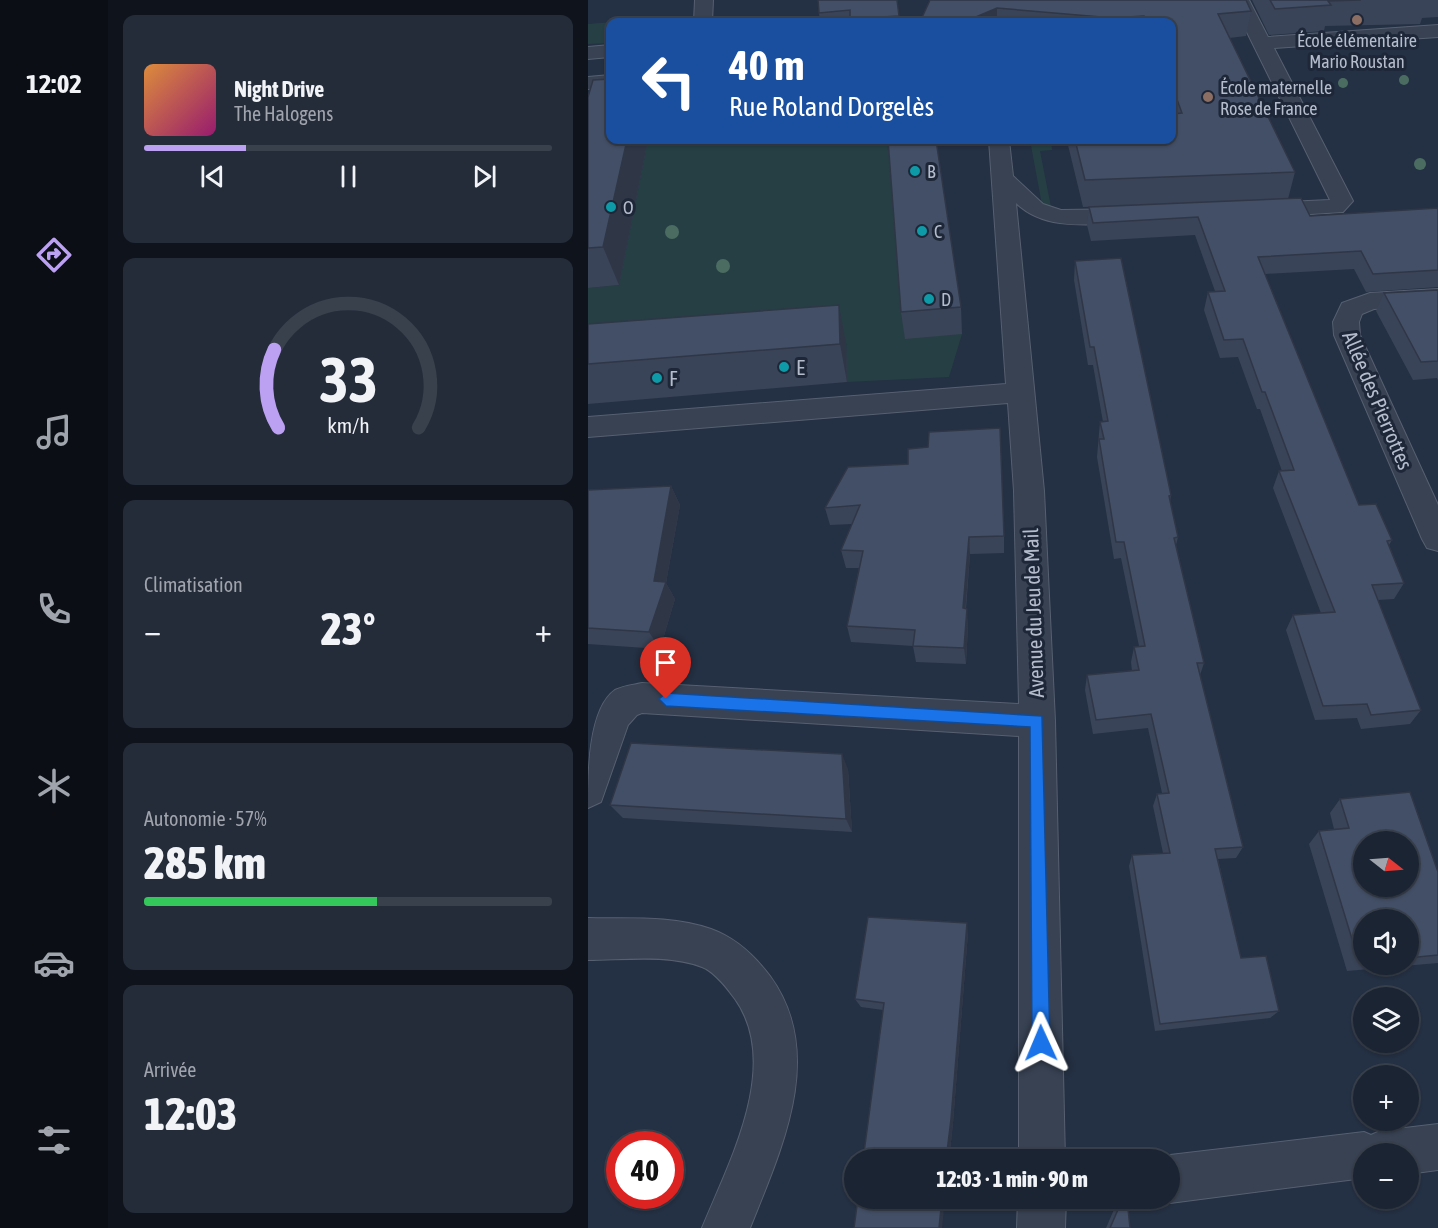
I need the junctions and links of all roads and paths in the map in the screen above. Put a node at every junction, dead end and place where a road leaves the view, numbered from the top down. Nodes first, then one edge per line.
1 (704, 0) edge
2 (1240, 0) edge
3 (703, 18) edge
4 (1438, 31) edge
5 (1260, 43) junction
6 (606, 51) edge
7 (588, 53) edge
8 (606, 82) edge
9 (588, 85) edge
10 (999, 144) edge
11 (1002, 177) junction
12 (1242, 211) edge
13 (1150, 215) edge
14 (1438, 297) edge
15 (1021, 392) junction
16 (588, 427) edge
17 (1438, 539) edge
18 (1037, 721) junction
19 (588, 790) edge
20 (588, 939) edge
21 (1438, 1146) edge
22 (1042, 1149) edge
23 (1419, 1149) edge
24 (1353, 1156) edge
25 (1180, 1178) edge
26 (1042, 1209) edge
27 (726, 1228) edge
28 (1041, 1228) edge

1 - 3 street
2 - 5 street
4 - 5 street
5 - 12 street
6 - 7 street
8 - 9 street
10 - 11 street, Avenue du Jeu de Mail
11 - 13 street
11 - 15 street, Avenue du Jeu de Mail
14 - 17 street, Allée des Pierrottes
15 - 16 street
15 - 18 street, Avenue du Jeu de Mail
18 - 19 street
18 - 22 street, Avenue du Jeu de Mail
20 - 27 street
21 - 23 street
24 - 25 street
26 - 28 street

